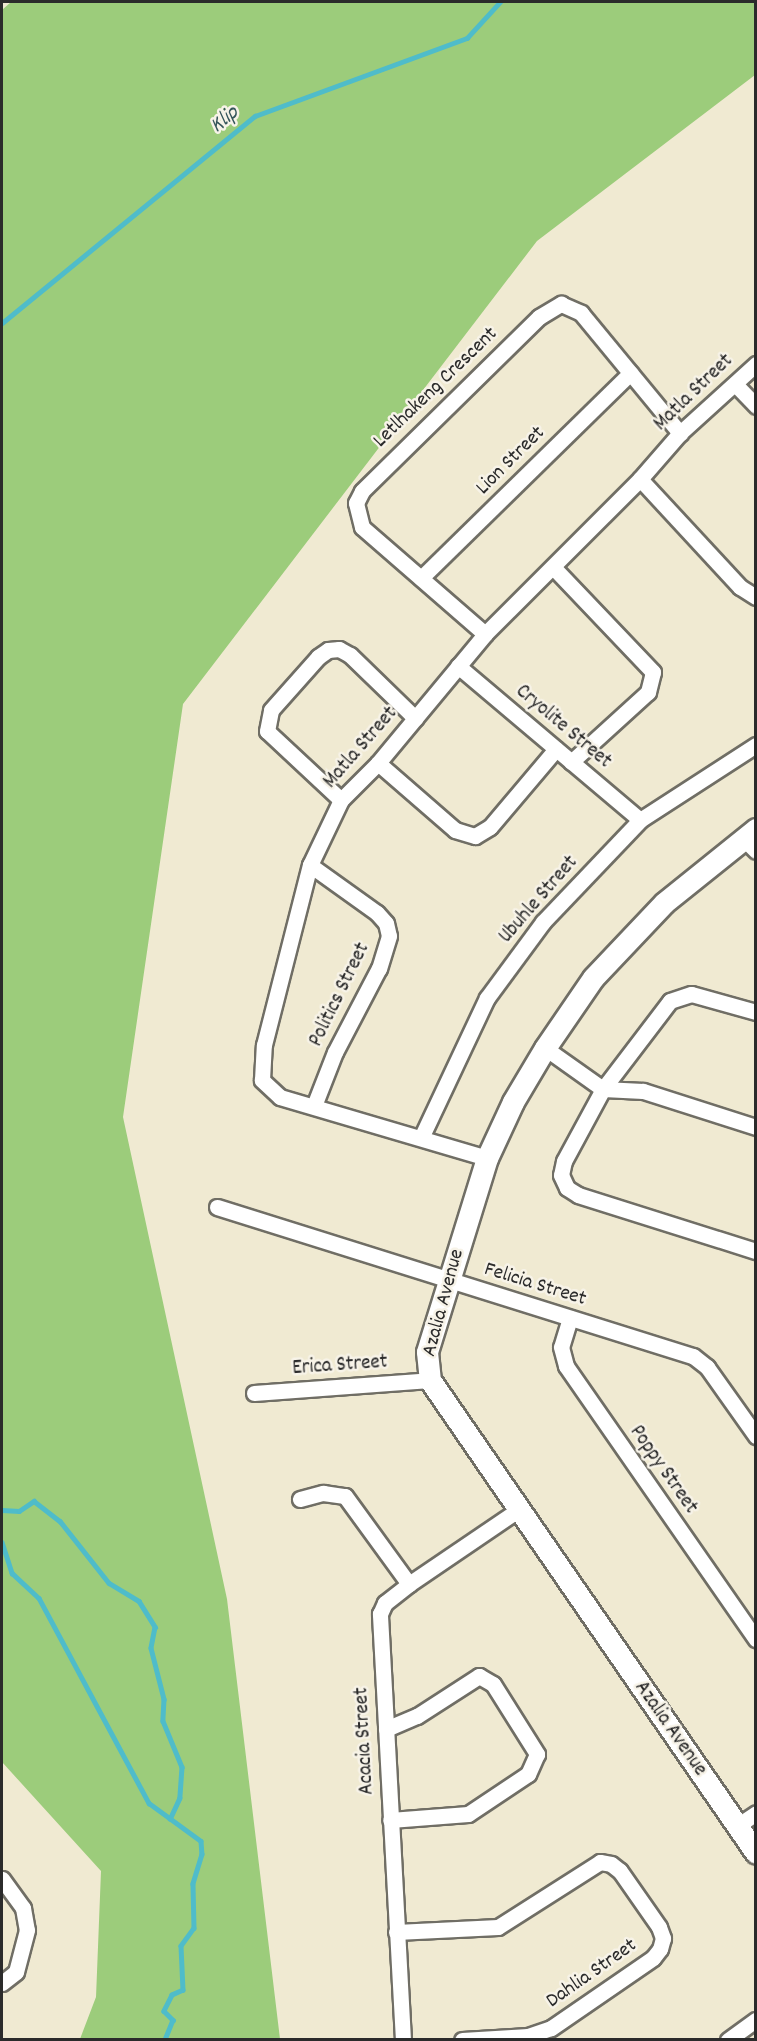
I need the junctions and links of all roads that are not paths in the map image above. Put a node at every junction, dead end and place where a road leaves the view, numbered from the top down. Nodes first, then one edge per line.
1 (756, 364) edge
2 (630, 373) junction
3 (736, 385) junction
4 (756, 406) edge
5 (680, 433) junction
6 (640, 479) junction
7 (553, 567) junction
8 (421, 578) junction
9 (756, 597) edge
10 (484, 634) junction
11 (458, 666) junction
12 (415, 718) junction
13 (756, 745) edge
14 (556, 749) junction
15 (571, 762) junction
16 (378, 763) junction
17 (341, 800) junction
18 (640, 820) junction
19 (751, 840) edge
20 (310, 866) junction
21 (756, 1012) edge
22 (545, 1048) junction
23 (603, 1089) junction
24 (314, 1106) junction
25 (756, 1127) edge
26 (421, 1138) junction
27 (487, 1158) junction
28 (217, 1207) dead end
29 (756, 1251) edge
30 (448, 1280) junction
31 (570, 1318) junction
32 (430, 1380) junction
33 (254, 1393) dead end
34 (756, 1436) edge
35 (300, 1500) dead end
36 (518, 1510) junction
37 (409, 1584) junction
38 (756, 1639) edge
39 (386, 1729) junction
40 (756, 1813) edge
41 (390, 1820) junction
42 (737, 1826) junction
43 (756, 1853) edge
44 (2, 1879) edge
45 (396, 1932) junction
46 (2, 1983) edge
47 (756, 2020) edge
48 (733, 2038) edge
49 (403, 2040) edge
50 (462, 2040) edge

1 - 3 street, Matla Street
2 - 5 street, Letlhakeng Crescent
2 - 8 street, Lion Street
2 - 8 street, Letlhakeng Crescent
3 - 4 street
3 - 5 street, Matla Street
5 - 6 street, Matla Street
6 - 7 street, Matla Street
6 - 9 street
7 - 10 street, Matla Street
7 - 15 street
8 - 10 street, Letlhakeng Crescent
10 - 11 street, Matla Street
11 - 12 street, Matla Street
11 - 14 street, Cryolite Street
12 - 16 street, Matla Street
12 - 17 street
13 - 18 street, Ubuhle Street
14 - 15 street, Cryolite Street
14 - 16 street
15 - 18 street, Cryolite Street
16 - 17 street, Matla Street
17 - 20 street, Matla Street
18 - 26 street, Ubuhle Street
19 - 22 street, Azalia Avenue
20 - 24 street, Matla Street
20 - 24 street, Politics Street
21 - 23 street
22 - 23 street
22 - 27 street, Azalia Avenue
23 - 25 street
23 - 29 street
24 - 26 street, Matla Street
26 - 27 street, Matla Street
27 - 30 street, Azalia Avenue
28 - 30 street, Felicia Street
30 - 31 street, Felicia Street
30 - 32 street, Azalia Avenue
31 - 34 street, Felicia Street
31 - 38 street, Poppy Street
32 - 33 street, Erica Street
32 - 36 street, Azalia Avenue
35 - 37 street
36 - 37 street, Acacia Street
36 - 42 street, Azalia Avenue
37 - 39 street, Acacia Street
39 - 41 street, Acacia Street
39 - 41 street
40 - 42 street
41 - 45 street, Acacia Street
42 - 43 street, Azalia Avenue
44 - 46 street
45 - 49 street, Acacia Street
45 - 50 street, Dahlia Street
47 - 48 street

